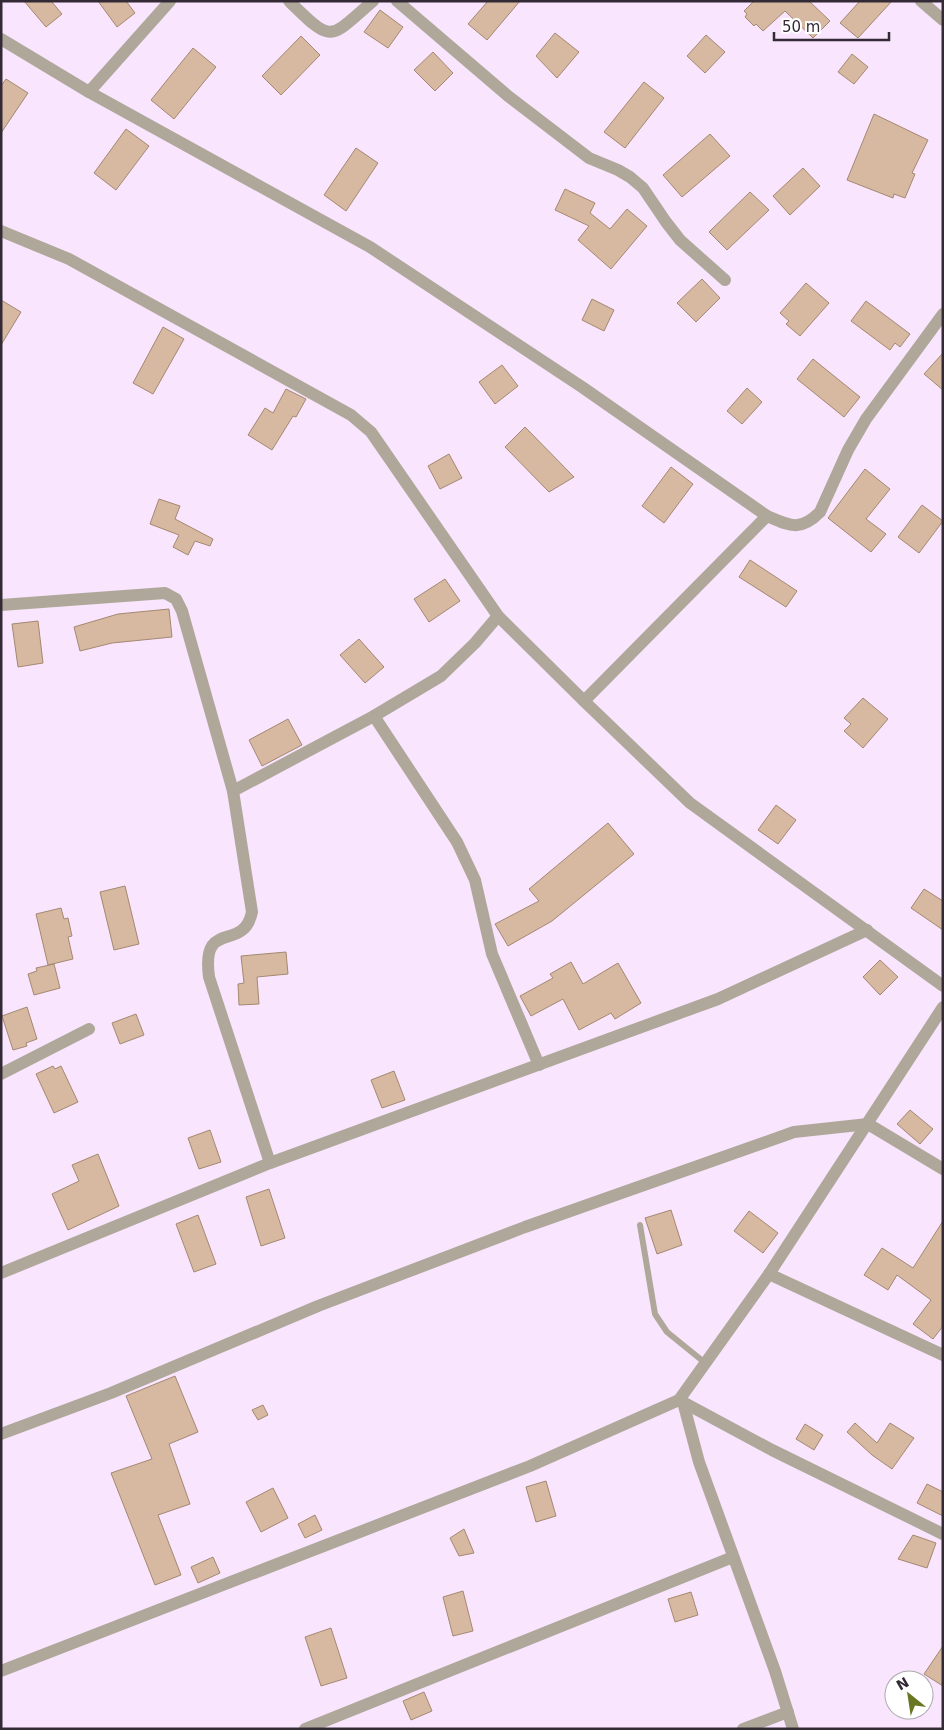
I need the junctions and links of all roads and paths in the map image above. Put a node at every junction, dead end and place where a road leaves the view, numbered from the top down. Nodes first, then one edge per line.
1 (170, 1) edge
2 (289, 1) edge
3 (373, 1) edge
4 (397, 1) edge
5 (921, 1) edge
6 (943, 20) edge
7 (1, 39) edge
8 (89, 92) junction
9 (1, 231) edge
10 (725, 280) dead end
11 (943, 314) edge
12 (767, 516) junction
13 (1, 605) edge
14 (498, 616) junction
15 (584, 701) junction
16 (374, 716) junction
17 (233, 791) junction
18 (866, 930) junction
19 (943, 986) edge
20 (943, 1007) edge
21 (89, 1029) dead end
22 (538, 1065) junction
23 (1, 1074) edge
24 (868, 1124) junction
25 (270, 1163) junction
26 (943, 1169) edge
27 (640, 1225) dead end
28 (1, 1273) edge
29 (769, 1274) junction
30 (943, 1355) edge
31 (704, 1362) junction
32 (681, 1401) junction
33 (1, 1434) edge
34 (943, 1534) edge
35 (733, 1557) junction
36 (1, 1671) edge
37 (788, 1712) junction
38 (305, 1729) edge
39 (743, 1729) edge
40 (793, 1729) edge

1 - 8 street
2 - 3 street
4 - 10 street
5 - 6 street
7 - 8 street
8 - 12 street
9 - 14 street
11 - 12 street
12 - 15 street
13 - 17 street
14 - 15 street
14 - 16 street
15 - 18 street
16 - 17 street
16 - 22 street
17 - 25 street
18 - 19 street
18 - 22 street
20 - 24 street
21 - 23 street
22 - 25 street
24 - 26 street
24 - 29 street
24 - 33 street
25 - 28 street
27 - 31 lane
29 - 30 street
29 - 31 street
31 - 32 street
32 - 34 street
32 - 35 street
32 - 36 street
35 - 37 street
35 - 38 street
37 - 39 street
37 - 40 street

